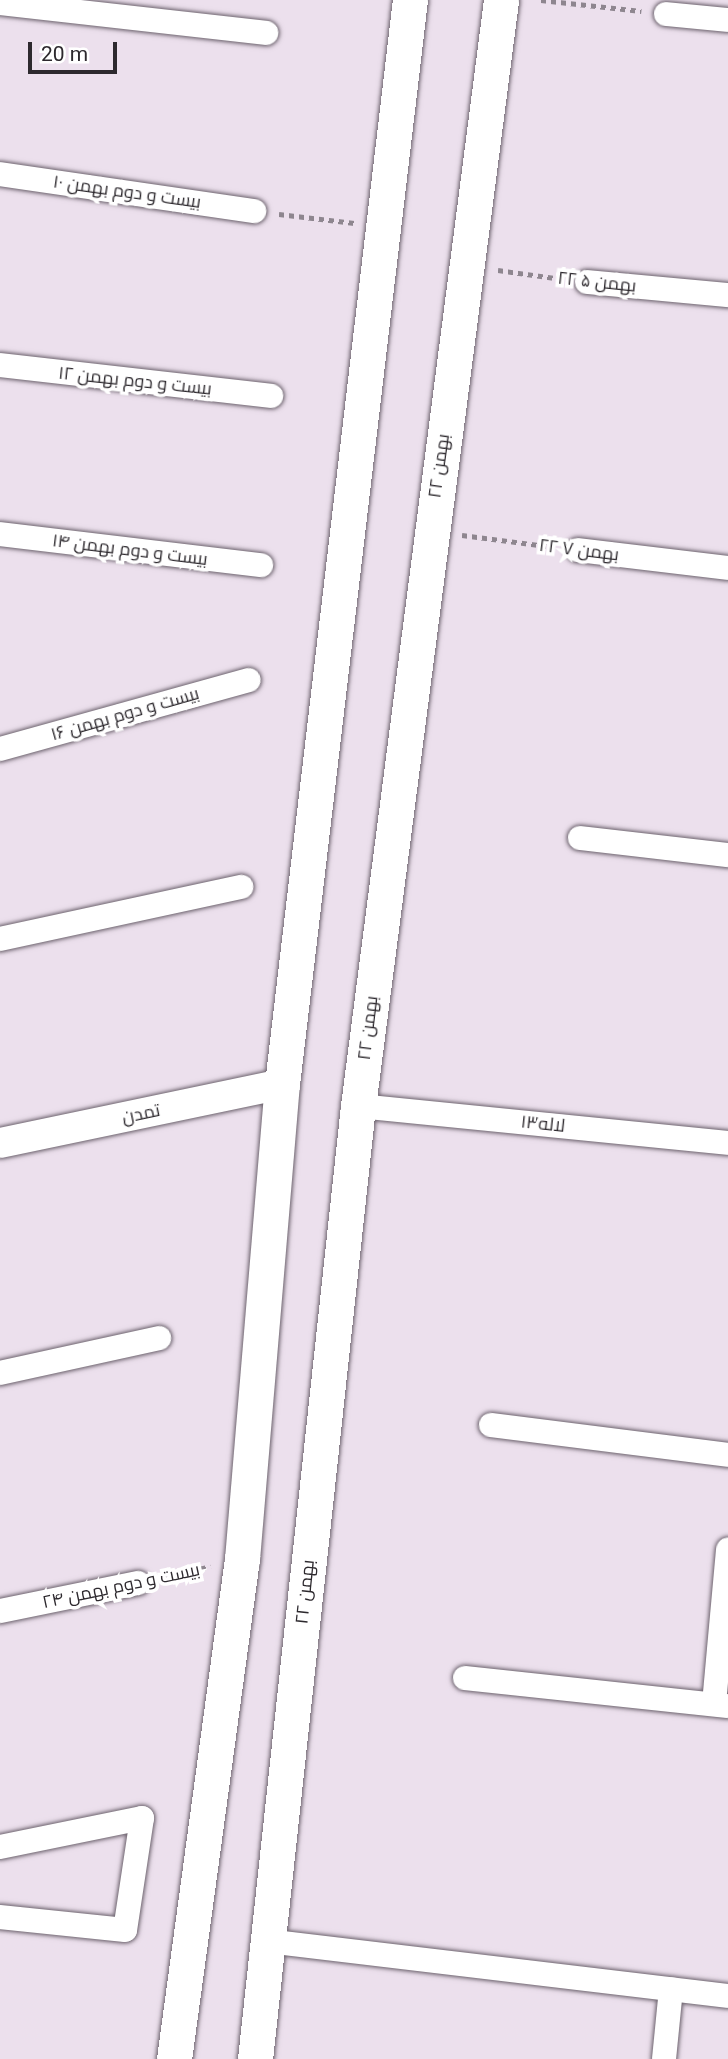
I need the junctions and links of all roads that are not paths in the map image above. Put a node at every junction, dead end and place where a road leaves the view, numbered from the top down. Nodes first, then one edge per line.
1 (410, 0) edge
2 (501, 0) edge
3 (0, 3) edge
4 (666, 13) road end
5 (728, 20) edge
6 (266, 33) dead end
7 (0, 174) edge
8 (254, 211) road end
9 (587, 282) road end
10 (728, 295) edge
11 (0, 366) edge
12 (271, 396) dead end
13 (0, 534) edge
14 (578, 550) road end
15 (261, 565) dead end
16 (728, 568) edge
17 (249, 680) dead end
18 (0, 749) edge
19 (580, 838) dead end
20 (728, 855) edge
21 (241, 887) dead end
22 (0, 939) edge
23 (282, 1084) junction
24 (358, 1106) junction
25 (0, 1143) edge
26 (728, 1143) edge
27 (159, 1338) dead end
28 (0, 1373) edge
29 (491, 1425) dead end
30 (728, 1455) edge
31 (728, 1550) edge
32 (138, 1583) road end
33 (0, 1611) edge
34 (466, 1678) dead end
35 (721, 1705) edge
36 (0, 1847) edge
37 (0, 1917) edge
38 (267, 1941) junction
39 (671, 1989) junction
40 (728, 1996) edge
41 (174, 2059) edge
42 (255, 2059) edge
43 (664, 2059) edge

1 - 23 main road
2 - 24 main road, ۲۲ بهمن
3 - 6 street
4 - 5 street
7 - 8 street, بیست و دوم بهمن ۱۰
9 - 10 street, ۲۲ بهمن ۵
11 - 12 street, بیست و دوم بهمن ۱۲
13 - 15 street, بیست و دوم بهمن ۱۴
14 - 16 street, ۲۲ بهمن ۷
17 - 18 street, بیست و دوم بهمن ۱۶
19 - 20 street
21 - 22 street
23 - 25 street, تمدن
23 - 41 main road
24 - 26 street, لاله۱۳
24 - 38 main road, ۲۲ بهمن
27 - 28 street
29 - 30 street
31 - 35 street
32 - 33 street, بیست و دوم بهمن ۲۴
34 - 35 street
36 - 37 street
38 - 39 street
38 - 42 main road, ۲۲ بهمن
39 - 40 street
39 - 43 street

